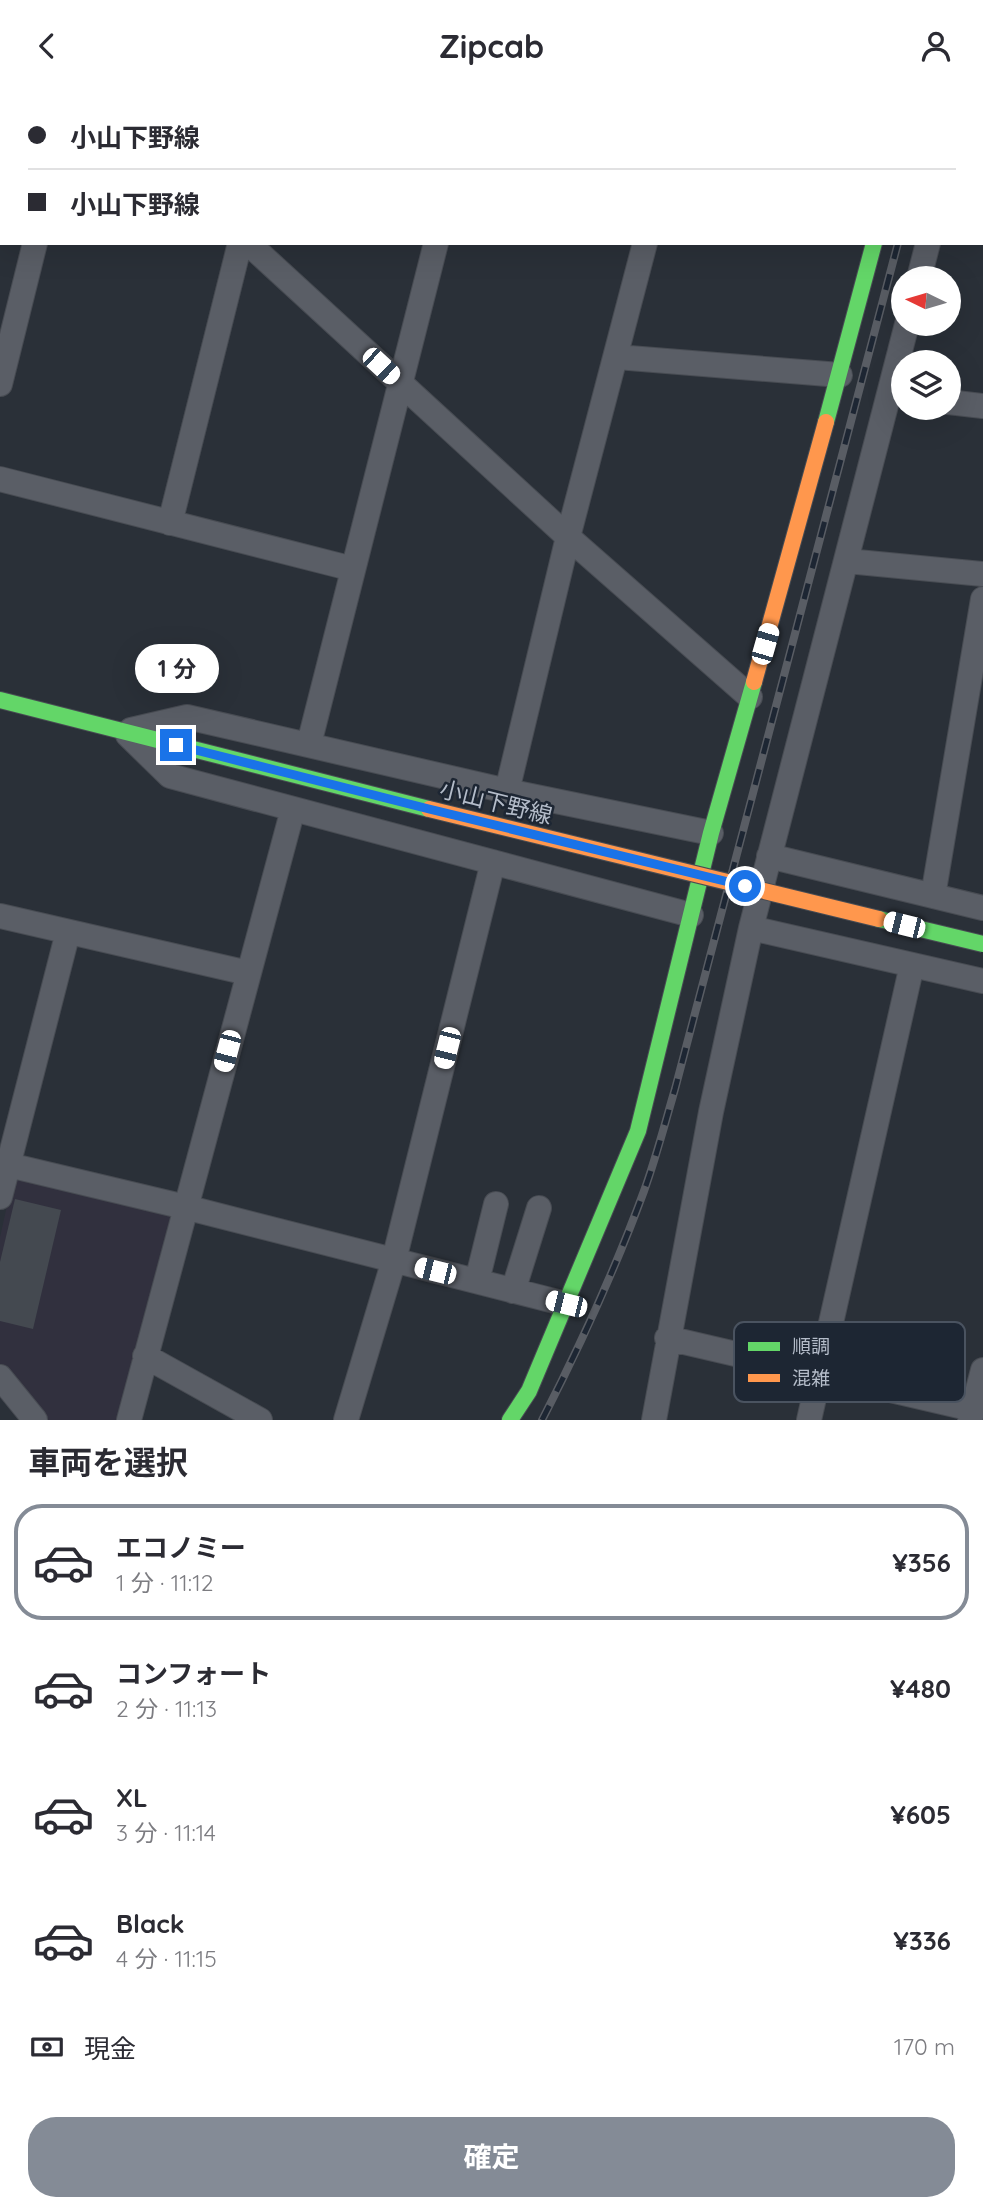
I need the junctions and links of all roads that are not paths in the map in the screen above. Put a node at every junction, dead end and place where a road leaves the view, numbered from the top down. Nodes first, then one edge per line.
1 (35, 245) edge
2 (240, 245) edge
3 (250, 245) edge
4 (435, 245) edge
5 (645, 245) edge
6 (873, 245) edge
7 (927, 245) edge
8 (922, 266) edge
9 (617, 357) junction
10 (840, 375) junction
11 (400, 383) junction
12 (0, 384) edge
13 (961, 403) edge
14 (983, 406) edge
15 (891, 411) edge
16 (0, 479) edge
17 (170, 523) junction
18 (568, 537) junction
19 (847, 561) junction
20 (353, 569) junction
21 (983, 574) edge
22 (983, 599) edge
23 (750, 697) junction
24 (0, 700) edge
25 (125, 732) junction
26 (309, 744) junction
27 (508, 791) junction
28 (293, 809) junction
29 (711, 834) junction
30 (769, 856) junction
31 (493, 862) junction
32 (933, 896) junction
33 (983, 908) edge
34 (691, 915) junction
35 (0, 916) edge
36 (751, 928) junction
37 (68, 932) junction
38 (983, 944) edge
39 (912, 965) junction
40 (248, 974) junction
41 (983, 981) edge
42 (4, 1163) edge
43 (0, 1197) edge
44 (496, 1204) dead end
45 (184, 1207) junction
46 (540, 1208) dead end
47 (394, 1260) junction
48 (477, 1282) junction
49 (513, 1291) junction
50 (566, 1304) junction
51 (831, 1322) edge
52 (667, 1338) junction
53 (734, 1353) edge
54 (145, 1356) junction
55 (983, 1370) edge
56 (0, 1377) edge
57 (813, 1402) edge
58 (928, 1402) edge
59 (971, 1414) edge
60 (35, 1420) edge
61 (129, 1420) edge
62 (260, 1420) edge
63 (346, 1420) edge
64 (510, 1420) edge
65 (654, 1420) edge
66 (809, 1420) edge

1 - 12 street
2 - 17 street
3 - 11 street
4 - 11 street
5 - 9 street
6 - 10 street
7 - 8 street
9 - 10 street
9 - 18 street
10 - 23 street
11 - 18 street
11 - 20 street
13 - 14 street
15 - 19 street
16 - 17 street
17 - 20 street
18 - 23 street
18 - 27 street
19 - 21 street
19 - 30 street
20 - 26 street
22 - 32 street
23 - 29 street
24 - 25 street, 小山下野線
25 - 26 street
25 - 28 street
25 - 38 street, 小山下野線, bridge
26 - 27 street
27 - 29 street
28 - 31 street
28 - 40 street
29 - 34 street
30 - 32 street
30 - 36 street
31 - 34 street
31 - 47 street
32 - 33 street
34 - 50 street
35 - 37 street
36 - 39 street
36 - 52 street
37 - 40 street
37 - 42 street
39 - 41 street
39 - 51 street
40 - 45 street
42 - 43 street
42 - 45 street
44 - 48 street
45 - 47 street
45 - 54 street
46 - 49 street
47 - 48 street
47 - 63 street
48 - 49 street
49 - 50 street
50 - 64 street
52 - 53 street
52 - 65 street
54 - 61 street
54 - 62 street
55 - 59 street
56 - 60 street
57 - 66 street
58 - 59 street

